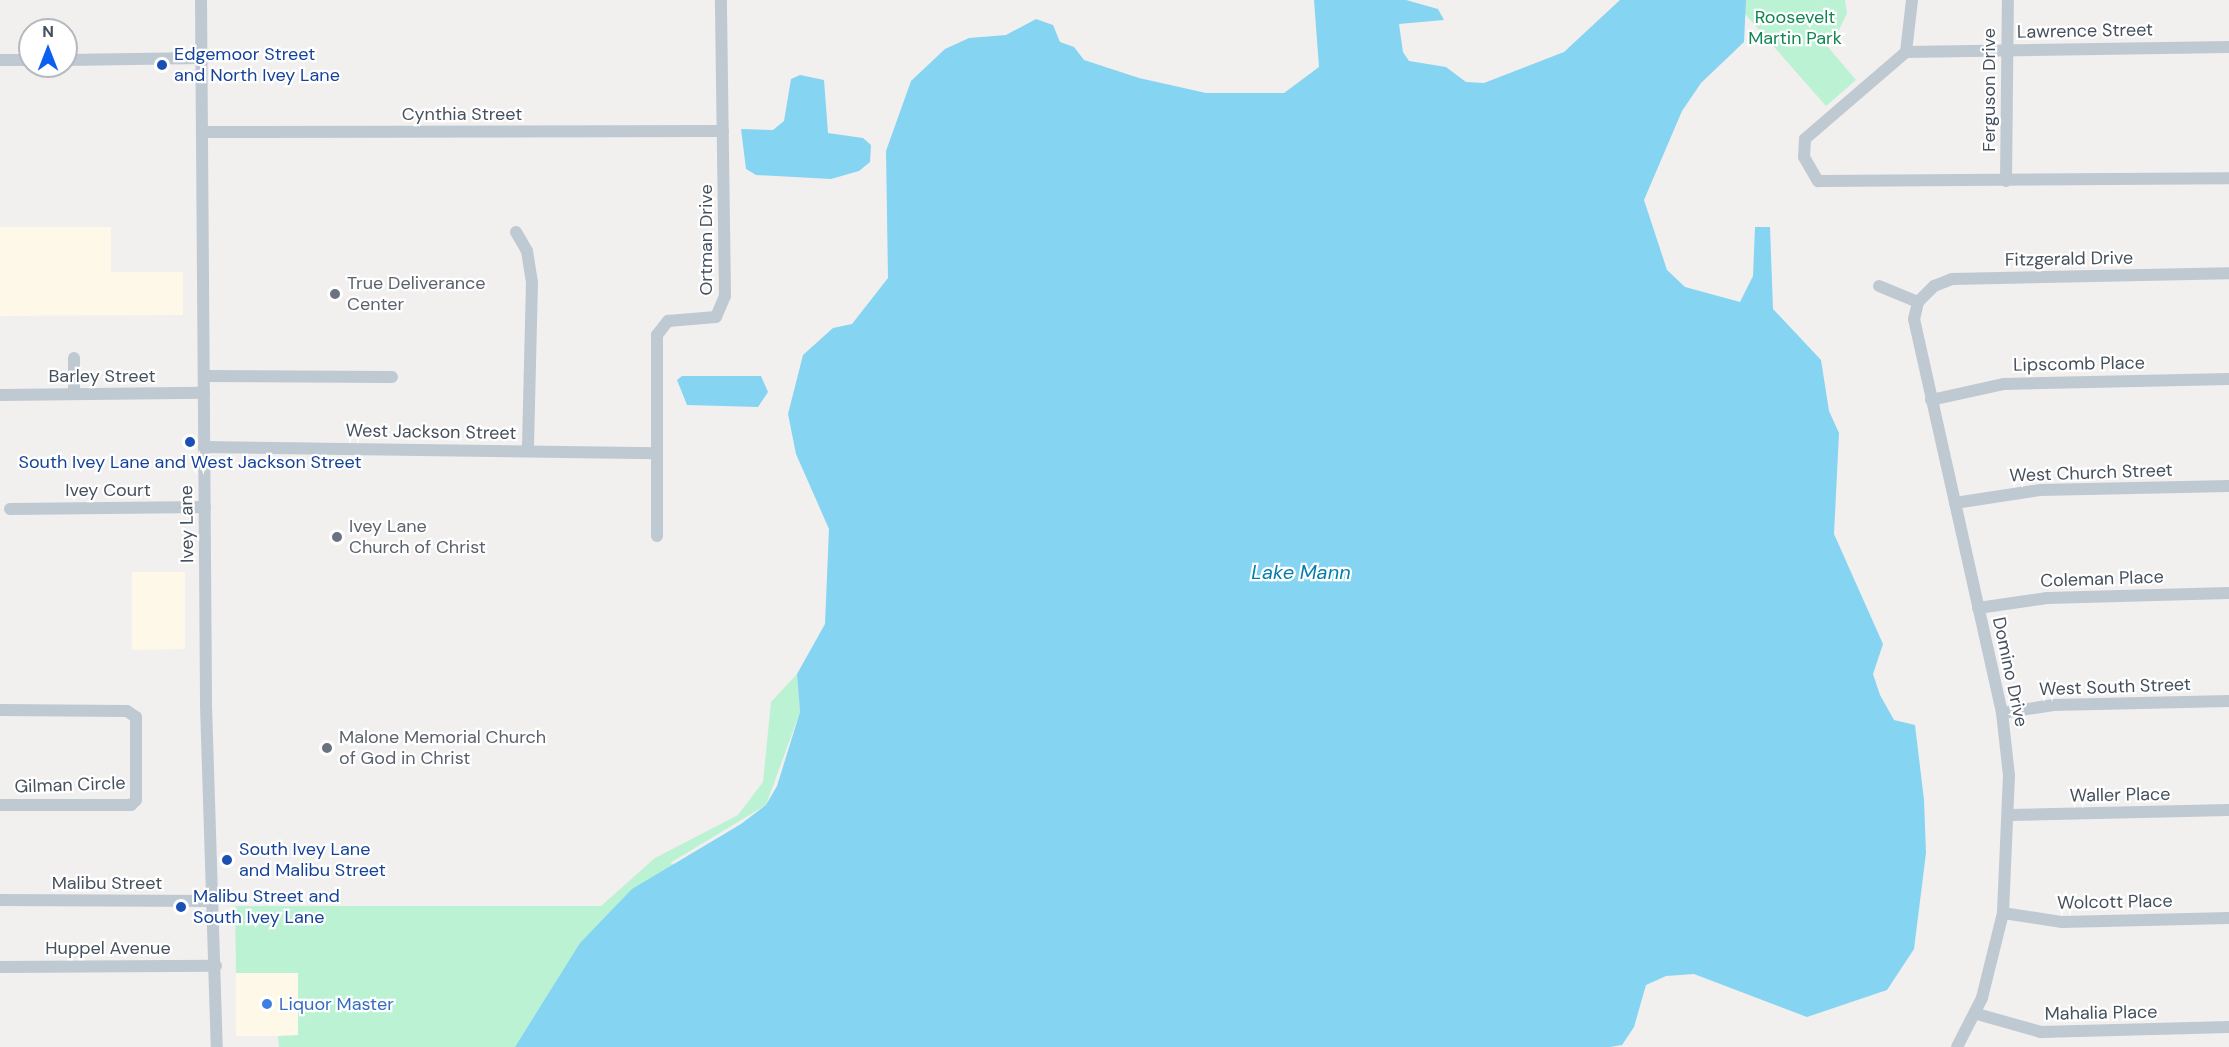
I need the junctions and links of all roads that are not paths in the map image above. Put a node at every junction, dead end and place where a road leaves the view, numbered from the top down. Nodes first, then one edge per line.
1 (201, 0) edge
2 (721, 0) edge
3 (1912, 0) edge
4 (2007, 0) edge
5 (2229, 47) edge
6 (2008, 50) junction
7 (1906, 52) junction
8 (201, 58) junction
9 (0, 60) edge
10 (18, 60) edge
11 (78, 60) edge
12 (202, 132) junction
13 (723, 132) junction
14 (2229, 178) edge
15 (2006, 181) junction
16 (516, 232) dead end
17 (2229, 273) edge
18 (1879, 286) dead end
19 (1918, 302) junction
20 (74, 358) dead end
21 (204, 376) junction
22 (392, 377) dead end
23 (2229, 379) edge
24 (204, 393) junction
25 (74, 394) junction
26 (0, 395) edge
27 (1931, 400) junction
28 (204, 447) junction
29 (528, 451) junction
30 (657, 453) junction
31 (2229, 486) edge
32 (1955, 503) junction
33 (205, 507) junction
34 (10, 509) dead end
35 (657, 536) dead end
36 (2229, 593) edge
37 (1978, 608) junction
38 (2229, 700) edge
39 (0, 710) edge
40 (2002, 713) junction
41 (0, 805) edge
42 (2229, 810) edge
43 (2011, 815) junction
44 (0, 900) edge
45 (213, 901) junction
46 (2003, 913) junction
47 (2229, 918) edge
48 (216, 966) junction
49 (0, 967) edge
50 (1977, 1014) junction
51 (2229, 1028) edge
52 (217, 1047) edge
53 (1957, 1047) edge

1 - 8 street, Ivey Lane
2 - 13 street, Ortman Drive
3 - 7 street
4 - 6 street, Ferguson Drive
5 - 6 street, Lawrence Street
6 - 7 street, Lawrence Street
6 - 15 street, Ferguson Drive
7 - 15 street
8 - 11 street
8 - 12 street, Ivey Lane
9 - 10 street
12 - 13 street, Cynthia Street
12 - 21 street, Ivey Lane
13 - 30 street, Ortman Drive
14 - 15 street
16 - 29 street
17 - 19 street, Fitzgerald Drive
18 - 19 street
19 - 27 street, Domino Drive
20 - 25 street
21 - 22 street
21 - 24 street, Ivey Lane
23 - 27 street, Lipscomb Place
24 - 25 street, Barley Street
24 - 28 street, Ivey Lane
25 - 26 street, Barley Street
27 - 32 street, Domino Drive
28 - 29 street, West Jackson Street
28 - 33 street, Ivey Lane
29 - 30 street, West Jackson Street
30 - 35 street, Ortman Drive
31 - 32 street, West Church Street
32 - 37 street, Domino Drive
33 - 34 street, Ivey Court
33 - 45 street, Ivey Lane
36 - 37 street, Coleman Place
37 - 40 street, Domino Drive
38 - 40 street, West South Street
39 - 41 street, Gilman Circle
40 - 43 street, Domino Drive
42 - 43 street, Waller Place
43 - 46 street, Domino Drive
44 - 45 street, Malibu Street
45 - 48 street, Ivey Lane
46 - 47 street, Wolcott Place
46 - 50 street, Domino Drive
48 - 49 street, Huppel Avenue
48 - 52 street, Ivey Lane
50 - 51 street, Mahalia Place
50 - 53 street, Domino Drive

